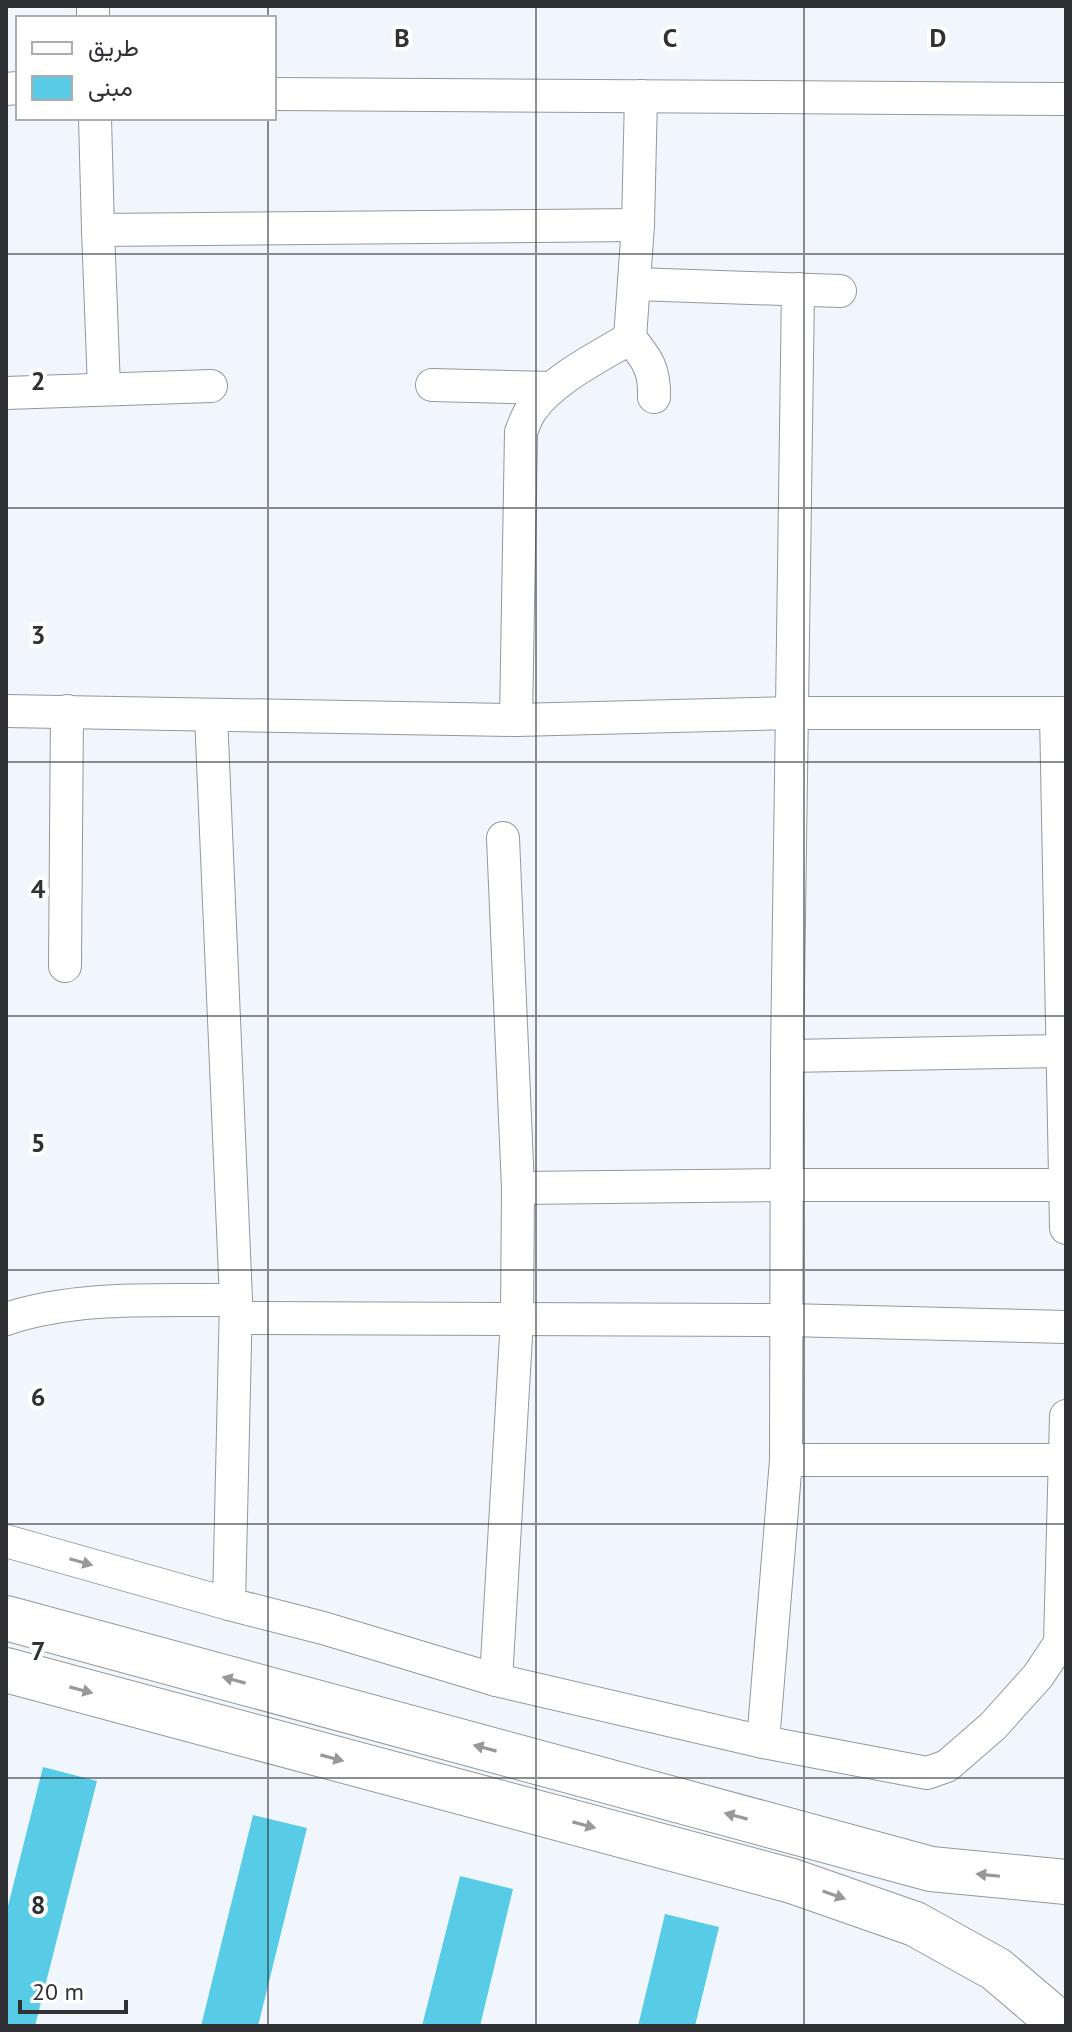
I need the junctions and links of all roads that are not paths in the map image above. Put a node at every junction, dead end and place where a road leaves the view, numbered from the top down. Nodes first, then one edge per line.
1 (276, 94) edge
2 (641, 96) junction
3 (1066, 99) edge
4 (95, 120) edge
5 (638, 225) junction
6 (98, 230) junction
7 (635, 284) junction
8 (798, 289) junction
9 (840, 291) dead end
10 (630, 338) junction
11 (432, 385) dead end
12 (211, 386) dead end
13 (104, 388) junction
14 (552, 388) junction
15 (6, 393) edge
16 (654, 397) dead end
17 (6, 711) edge
18 (67, 711) junction
19 (793, 713) junction
20 (1061, 713) edge
21 (211, 715) junction
22 (516, 720) junction
23 (503, 838) dead end
24 (65, 966) dead end
25 (1063, 1051) junction
26 (787, 1056) junction
27 (787, 1185) junction
28 (1066, 1185) edge
29 (518, 1188) junction
30 (1066, 1228) edge
31 (236, 1309) junction
32 (6, 1319) edge
33 (517, 1319) junction
34 (787, 1320) junction
35 (1066, 1327) edge
36 (1066, 1416) edge
37 (786, 1460) junction
38 (1066, 1460) edge
39 (6, 1541) edge
40 (229, 1604) junction
41 (6, 1618) edge
42 (6, 1670) edge
43 (496, 1680) junction
44 (763, 1742) junction
45 (1066, 1882) edge
46 (1063, 2026) edge

1 - 2 street
2 - 3 street
2 - 5 street
4 - 6 street
5 - 6 street
5 - 7 street
6 - 13 street
7 - 8 street
7 - 10 street
8 - 9 street
8 - 19 street
10 - 14 street
10 - 16 street
11 - 14 street
12 - 13 street
13 - 15 street
14 - 22 street
17 - 18 street
18 - 21 street
18 - 24 street
19 - 20 street
19 - 22 street
19 - 26 street
20 - 25 street
21 - 22 street
21 - 31 street
23 - 29 street
25 - 26 street
25 - 28 street
26 - 27 street
27 - 28 street
27 - 29 street
27 - 34 street
28 - 30 street
29 - 33 street
31 - 32 street
31 - 33 street
31 - 40 street
33 - 34 street
33 - 43 street
34 - 35 street
34 - 37 street
36 - 38 street
37 - 38 street
37 - 44 street
38 - 44 street
39 -> 40 street
40 - 43 street
45 -> 41 main road
42 -> 46 main road
43 - 44 street

